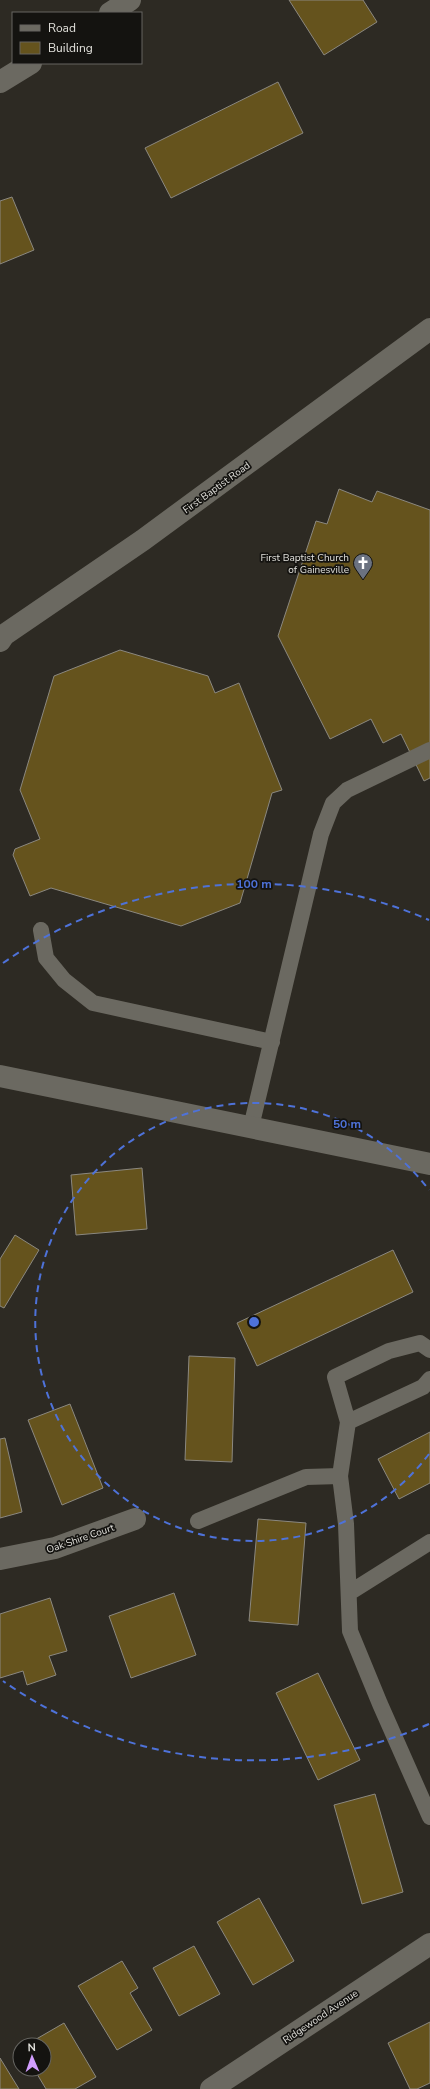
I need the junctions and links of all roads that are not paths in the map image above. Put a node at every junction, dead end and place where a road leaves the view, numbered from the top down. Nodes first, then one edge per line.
1 (130, 0) edge
2 (112, 12) edge
3 (29, 64) edge
4 (0, 82) edge
5 (430, 329) edge
6 (0, 641) edge
7 (430, 750) edge
8 (41, 930) dead end
9 (272, 1042) junction
10 (0, 1076) edge
11 (252, 1127) junction
12 (430, 1164) edge
13 (430, 1350) edge
14 (430, 1379) edge
15 (348, 1422) junction
16 (340, 1476) junction
17 (135, 1519) dead end
18 (198, 1521) dead end
19 (430, 1542) edge
20 (0, 1559) edge
21 (349, 1594) junction
22 (430, 1817) edge
23 (430, 1944) edge
24 (211, 2089) edge

1 - 2 street
3 - 4 street
5 - 6 street, First Baptist Road
7 - 9 lane
8 - 9 lane
9 - 11 lane
10 - 11 street
11 - 12 street
13 - 15 lane
14 - 15 lane
15 - 16 lane
16 - 18 lane
16 - 21 lane
17 - 20 street, Oak Shire Court
19 - 21 lane
21 - 22 lane
23 - 24 street, Ridgewood Avenue

